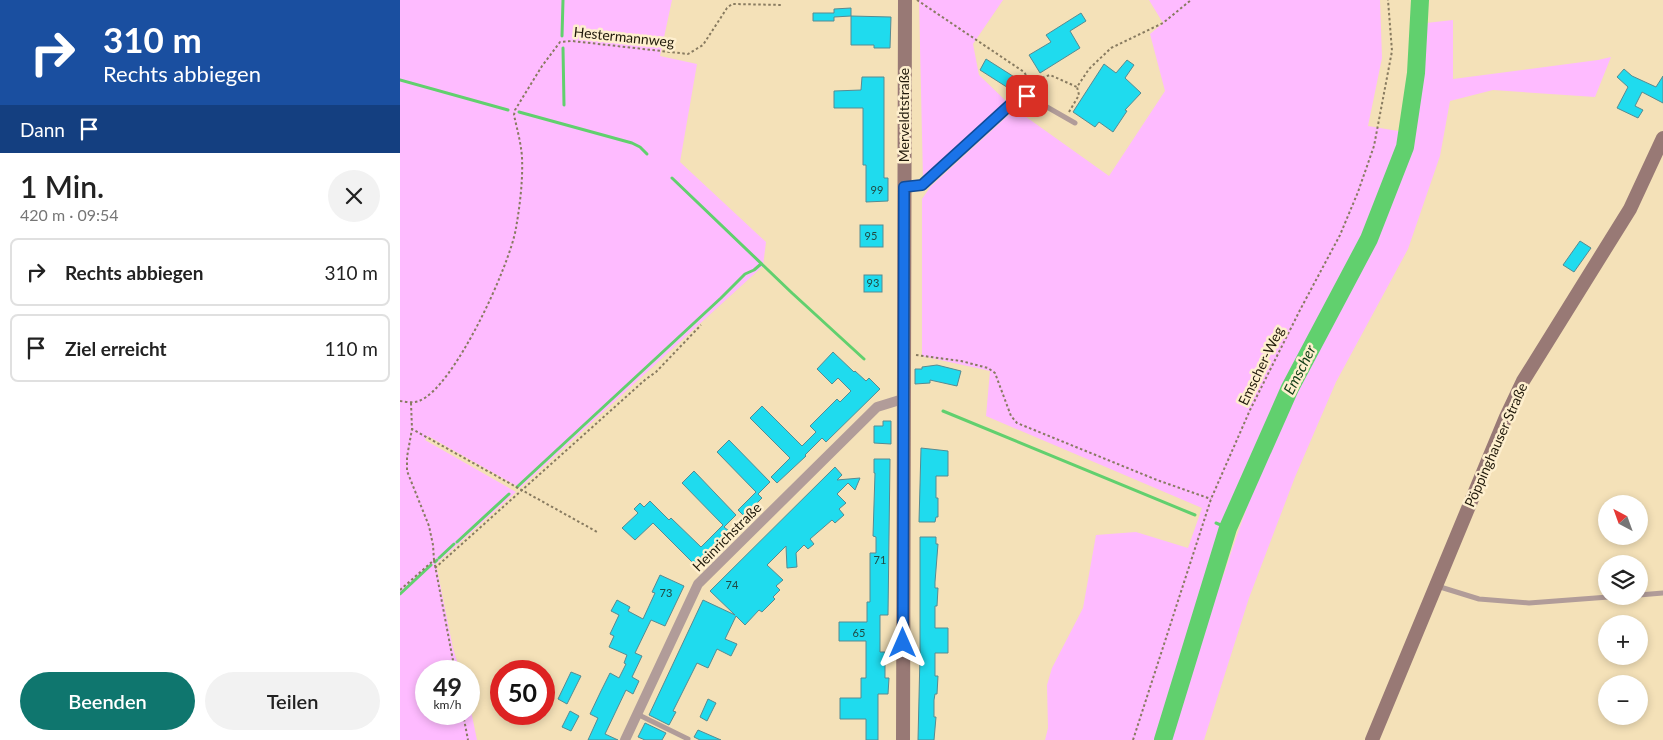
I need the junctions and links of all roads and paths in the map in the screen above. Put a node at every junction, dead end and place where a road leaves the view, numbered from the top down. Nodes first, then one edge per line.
1 (905, 0) edge
2 (916, 0) edge
3 (1191, 0) edge
4 (1388, 0) edge
5 (783, 5) dead end
6 (1028, 83) junction
7 (1077, 87) junction
8 (1027, 96) junction
9 (1066, 118) junction
10 (1075, 123) dead end
11 (1663, 138) edge
12 (904, 187) junction
13 (701, 325) dead end
14 (904, 354) junction
15 (903, 399) junction
16 (400, 401) edge
17 (411, 402) junction
18 (412, 430) junction
19 (522, 491) junction
20 (1211, 500) junction
21 (598, 533) dead end
22 (434, 560) junction
23 (436, 568) junction
24 (1436, 586) junction
25 (400, 590) edge
26 (1663, 593) edge
27 (1648, 594) edge
28 (1598, 598) edge
29 (453, 660) edge
30 (637, 714) junction
31 (465, 725) edge
32 (688, 738) dead end
33 (468, 740) edge
34 (625, 740) edge
35 (903, 740) edge
36 (1134, 740) edge
37 (1372, 740) edge

1 - 12 main road, Merveldtstraße
2 - 6 path
3 - 7 path
4 - 20 path, Emscher-Weg
5 - 17 path, Hestermannweg
6 - 7 path
6 - 8 path
7 - 9 path
8 - 9 lane
8 - 12 lane
9 - 10 lane
11 - 24 main road, Pöppinghauser Straße
12 - 14 main road, Merveldtstraße
13 - 19 path
14 - 15 main road, Merveldtstraße
14 - 20 path
15 - 30 street, Heinrichstraße
15 - 35 main road, Merveldtstraße
16 - 17 path
17 - 18 path
18 - 19 path
18 - 22 path
19 - 21 path
19 - 23 path
20 - 36 path, Emscher-Weg
22 - 23 path
22 - 25 path
23 - 29 path
24 - 28 lane
24 - 37 main road, Pöppinghauser Straße
26 - 27 lane
30 - 32 lane
30 - 34 street, Heinrichstraße
31 - 33 path

